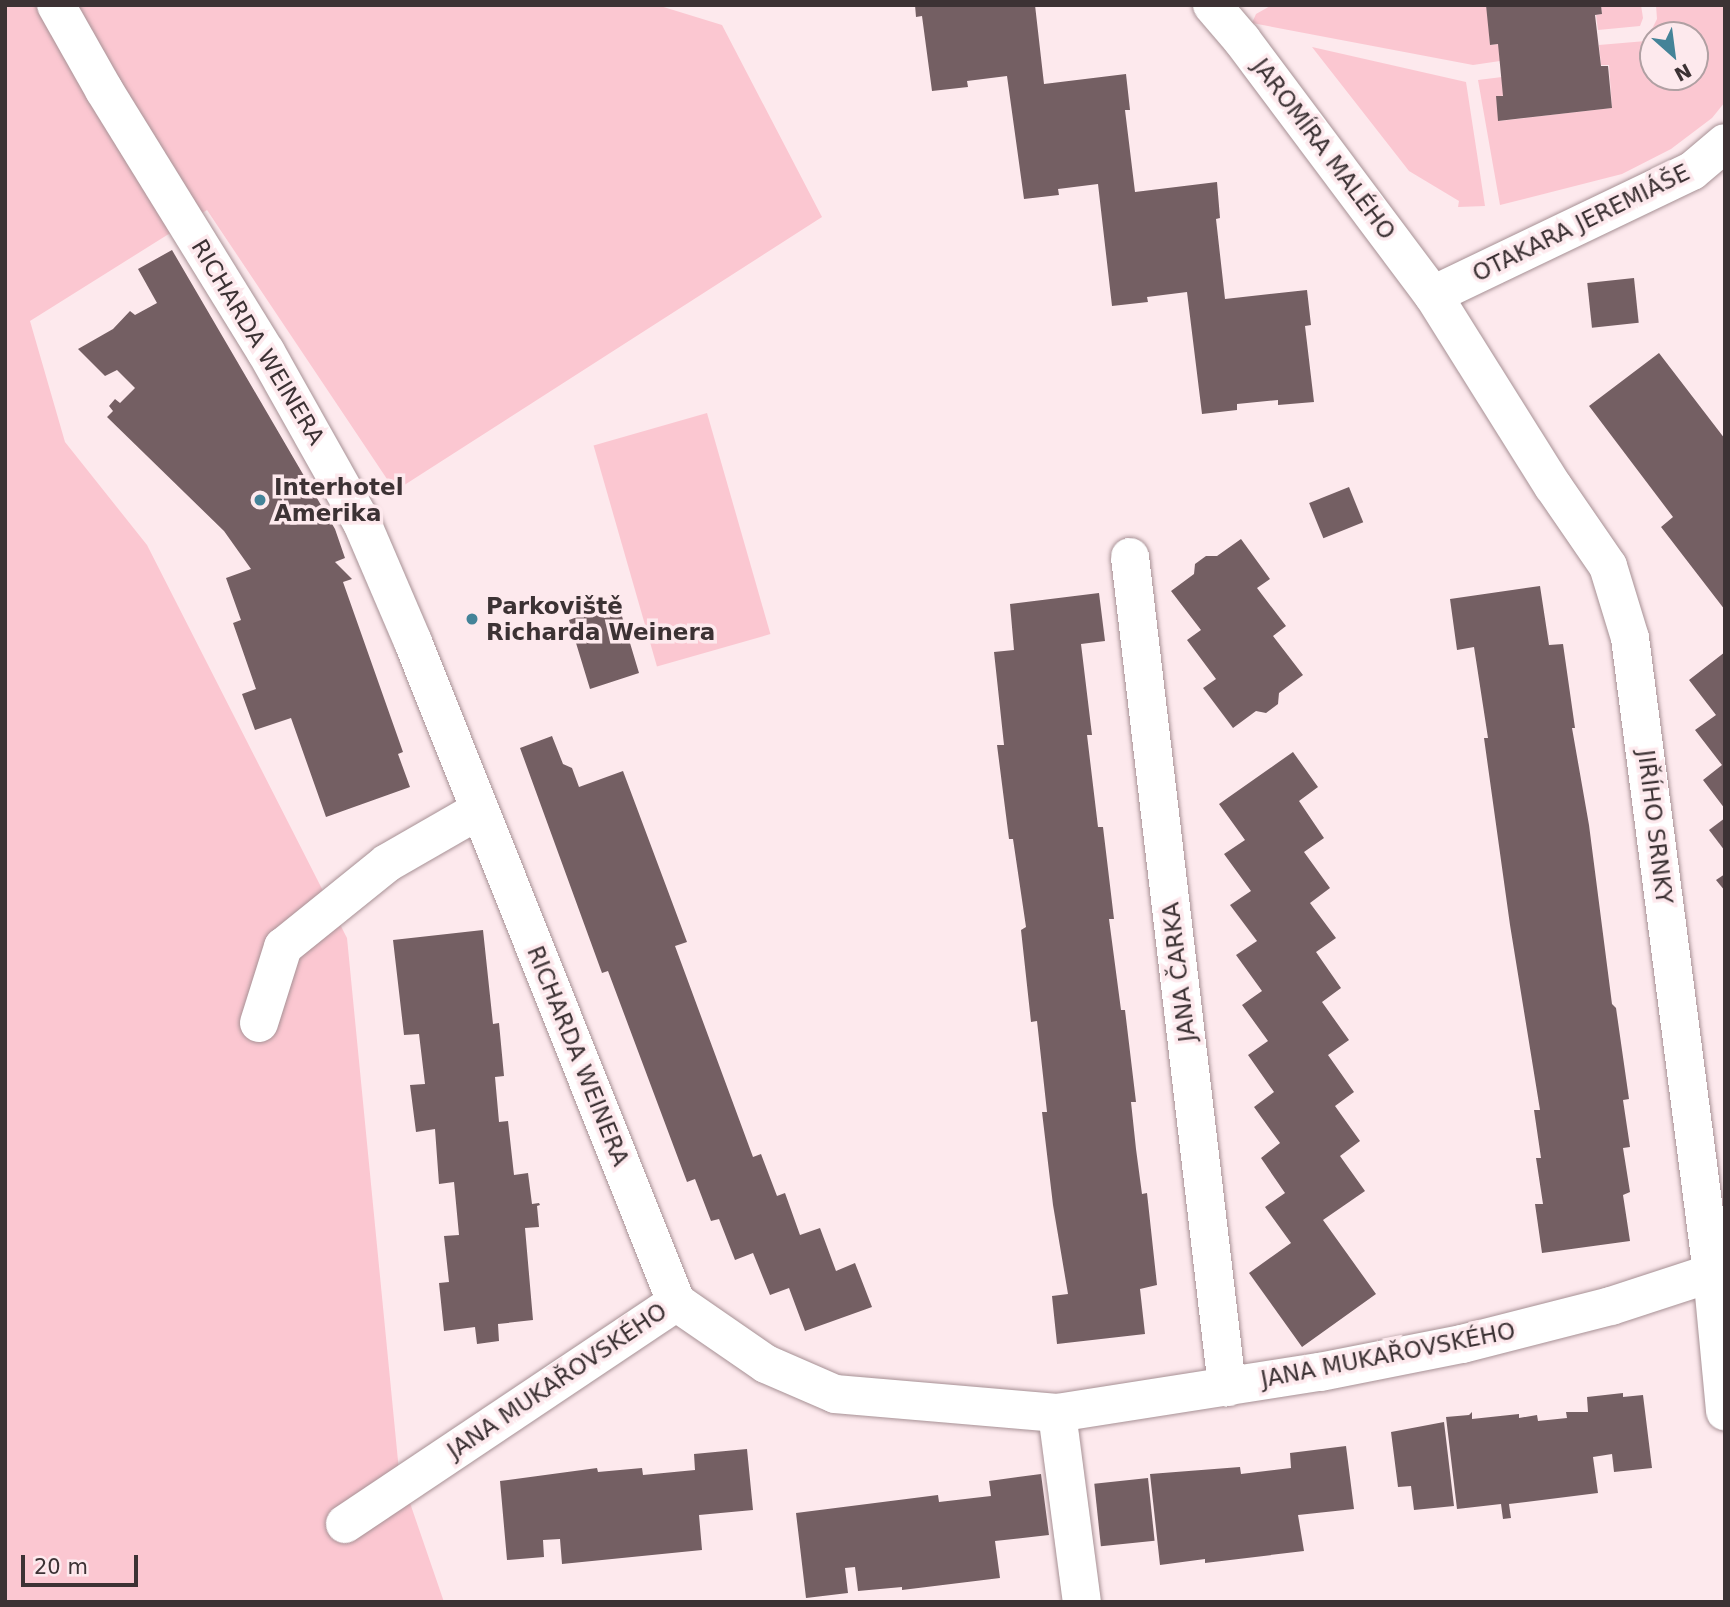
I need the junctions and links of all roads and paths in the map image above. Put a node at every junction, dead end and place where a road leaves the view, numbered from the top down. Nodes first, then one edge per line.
1 (56, 5) edge
2 (1212, 5) edge
3 (1725, 143) edge
4 (1433, 295) junction
5 (1130, 557) dead end
6 (479, 810) junction
7 (259, 1023) dead end
8 (1712, 1273) junction
9 (676, 1302) junction
10 (1227, 1387) junction
11 (1725, 1411) edge
12 (1058, 1413) junction
13 (345, 1524) dead end
14 (1082, 1602) edge

1 - 6 street, RICHARDA WEINERA
2 - 4 street, JAROMÍRA MALÉHO
3 - 4 street, OTAKARA JEREMIÁŠE
4 - 8 street, JIŘÍHO SRNKY
5 - 10 street, JANA ČARKA
6 - 7 street
6 - 9 street, RICHARDA WEINERA
8 - 10 street, JANA MUKAŘOVSKÉHO
8 - 11 street, JIŘÍHO SRNKY
9 - 12 street, JANA MUKAŘOVSKÉHO
9 - 13 street, JANA MUKAŘOVSKÉHO
10 - 12 street, JANA MUKAŘOVSKÉHO
12 - 14 street

